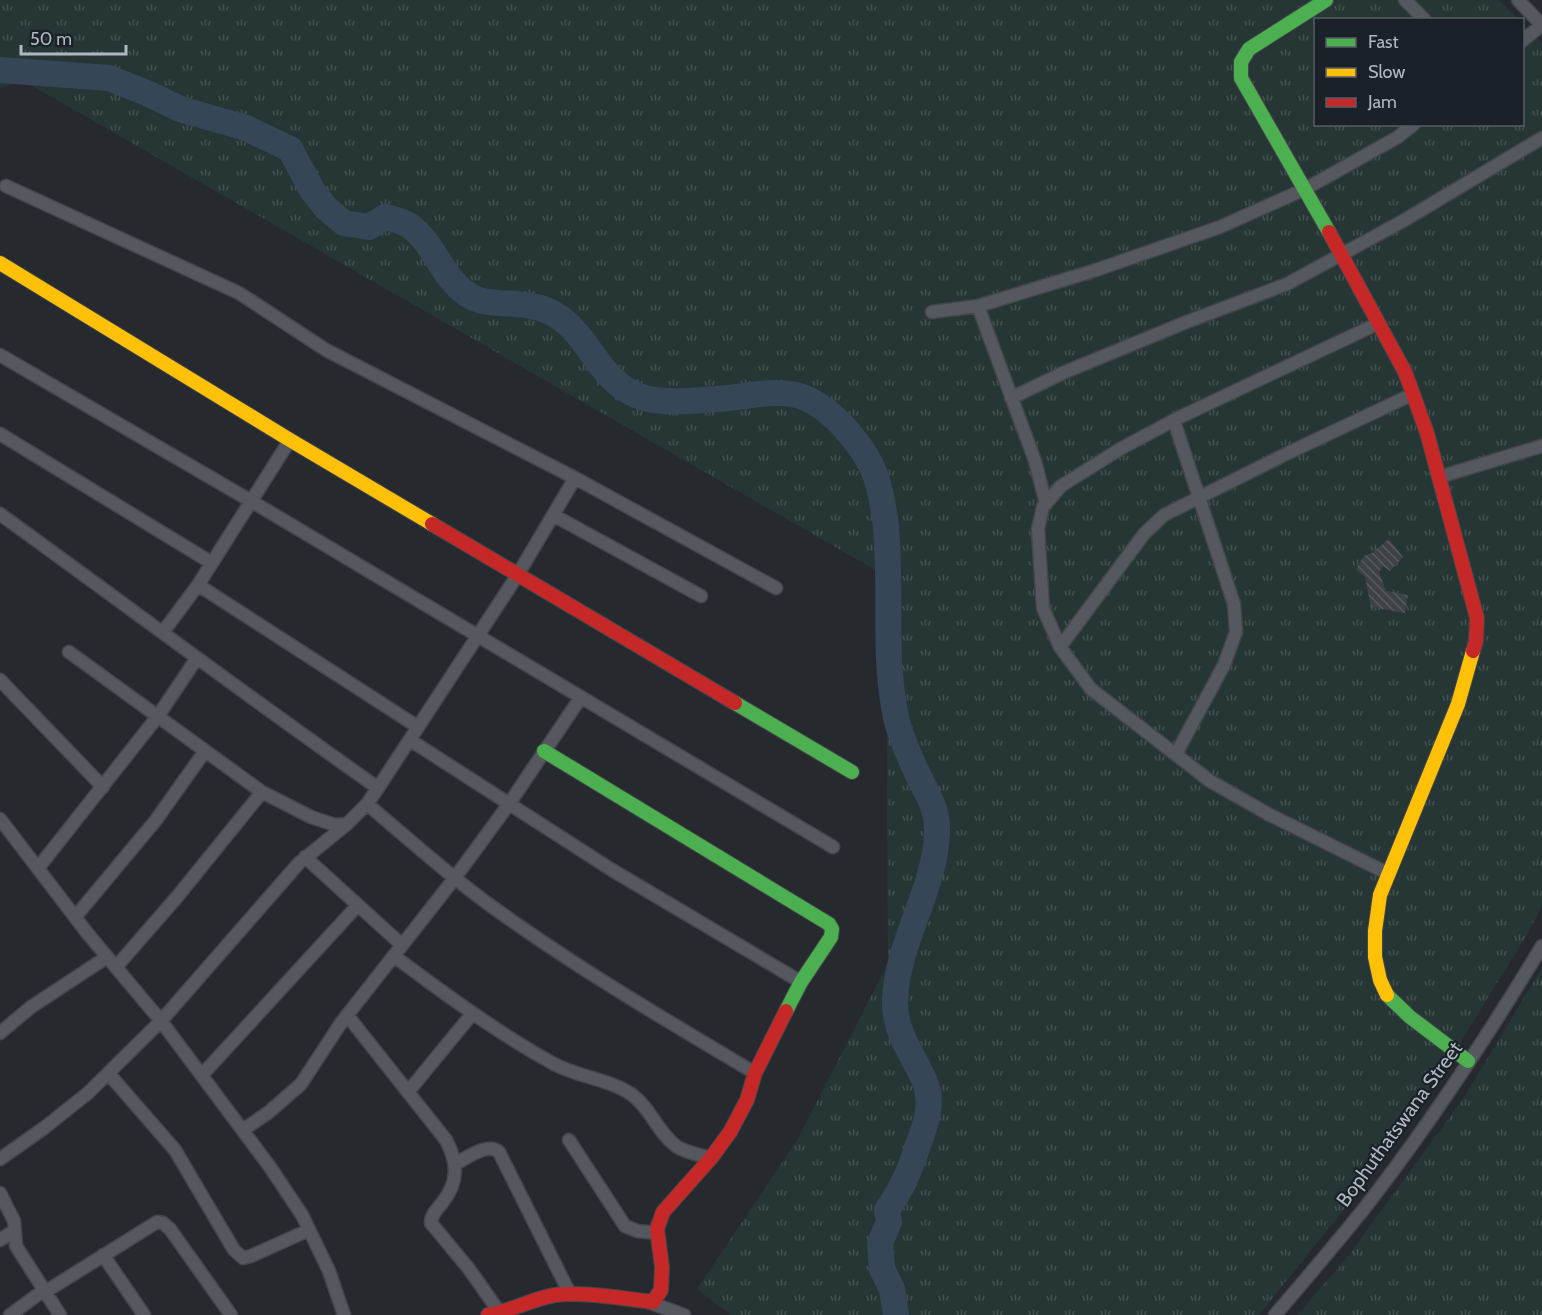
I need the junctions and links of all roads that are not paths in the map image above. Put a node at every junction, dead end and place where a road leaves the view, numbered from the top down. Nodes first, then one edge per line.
1 (1326, 0) edge
2 (1405, 0) edge
3 (1518, 0) edge
4 (1423, 18) edge
5 (1542, 25) edge
6 (1524, 39) edge
7 (1411, 126) edge
8 (1542, 138) edge
9 (6, 186) dead end
10 (1305, 189) junction
11 (1342, 256) junction
12 (0, 263) edge
13 (978, 306) junction
14 (932, 312) dead end
15 (1379, 323) junction
16 (0, 355) edge
17 (1413, 394) junction
18 (1011, 398) junction
19 (1174, 421) junction
20 (0, 434) edge
21 (290, 440) junction
22 (1542, 446) edge
23 (1439, 477) junction
24 (575, 478) junction
25 (1200, 497) junction
26 (251, 501) junction
27 (1046, 504) junction
28 (0, 514) edge
29 (553, 515) junction
30 (212, 563) junction
31 (517, 576) junction
32 (198, 585) junction
33 (776, 588) dead end
34 (701, 596) dead end
35 (163, 632) junction
36 (478, 636) junction
37 (1060, 648) junction
38 (69, 652) dead end
39 (197, 658) junction
40 (2, 686) edge
41 (581, 697) junction
42 (158, 716) junction
43 (418, 727) junction
44 (410, 740) junction
45 (205, 751) junction
46 (544, 751) junction
47 (1176, 754) junction
48 (852, 772) dead end
49 (103, 787) junction
50 (378, 788) junction
51 (262, 792) junction
52 (367, 804) junction
53 (508, 804) junction
54 (0, 819) edge
55 (347, 824) junction
56 (833, 847) dead end
57 (305, 857) junction
58 (38, 868) junction
59 (1389, 874) junction
60 (454, 879) junction
61 (358, 905) junction
62 (76, 916) junction
63 (402, 945) junction
64 (1542, 946) edge
65 (393, 956) junction
66 (107, 957) junction
67 (116, 967) junction
68 (801, 982) junction
69 (472, 1014) junction
70 (348, 1015) junction
71 (161, 1021) junction
72 (0, 1033) edge
73 (1468, 1061) junction
74 (108, 1073) junction
75 (755, 1073) junction
76 (202, 1075) junction
77 (408, 1092) junction
78 (243, 1130) junction
79 (569, 1140) dead end
80 (711, 1158) junction
81 (0, 1159) edge
82 (455, 1164) junction
83 (0, 1193) edge
84 (309, 1230) junction
85 (14, 1231) junction
86 (657, 1233) junction
87 (0, 1240) edge
88 (103, 1255) junction
89 (44, 1291) junction
90 (570, 1294) junction
91 (648, 1302) junction
92 (340, 1313) edge
93 (494, 1314) edge
94 (10, 1315) edge
95 (60, 1315) edge
96 (144, 1315) edge
97 (231, 1315) edge
98 (684, 1315) edge
99 (1275, 1315) edge

1 - 10 street
2 - 4 street
3 - 5 street
5 - 6 street
7 - 10 street
8 - 11 street
9 - 24 street
10 - 11 street
10 - 13 street
11 - 15 street
11 - 18 street
12 - 21 street
13 - 14 street
13 - 18 street
15 - 17 street
15 - 19 street
16 - 26 street
17 - 23 street
17 - 25 street
18 - 27 street
19 - 25 street
19 - 27 street
20 - 30 street
21 - 26 street
21 - 31 street
22 - 23 street
23 - 59 street
24 - 29 street
24 - 33 street
25 - 37 street
25 - 47 street
26 - 30 street
26 - 36 street
27 - 37 street
28 - 35 street
29 - 31 street
29 - 34 street
30 - 32 street
31 - 36 street
31 - 48 street
32 - 35 street
32 - 43 street
35 - 39 street
36 - 41 street
36 - 43 street
37 - 47 street
38 - 42 street
39 - 42 street
39 - 50 street
40 - 49 street
41 - 46 street
41 - 56 street
42 - 45 street
42 - 49 street
43 - 44 street
44 - 50 street
44 - 53 street
45 - 51 street
45 - 62 street
46 - 53 street
46 - 68 street
47 - 59 street
49 - 58 street
50 - 52 street
51 - 55 street
51 - 67 street
52 - 55 street
52 - 60 street
53 - 60 street
53 - 68 street
54 - 58 street
55 - 57 street
57 - 61 street
57 - 71 street
58 - 62 street
59 - 73 street
60 - 63 street
60 - 75 street
61 - 63 street
61 - 76 street
62 - 66 street
63 - 65 street
64 - 73 street, Bophuthatswana Street
65 - 69 street
65 - 70 street
66 - 67 street
66 - 72 street
67 - 71 street
68 - 75 street
69 - 77 street
69 - 80 street
70 - 77 street
70 - 78 street
71 - 74 street
71 - 76 street
73 - 99 street, Bophuthatswana Street
74 - 81 street
74 - 84 street
75 - 80 street
76 - 78 street
77 - 82 street
78 - 84 street
79 - 86 street
80 - 86 street
82 - 90 street
82 - 93 street
83 - 85 street
84 - 92 street
85 - 87 street
85 - 89 street
86 - 91 street
88 - 89 street
88 - 96 street
88 - 97 street
89 - 94 street
89 - 95 street
90 - 91 street
90 - 93 street
91 - 98 street

